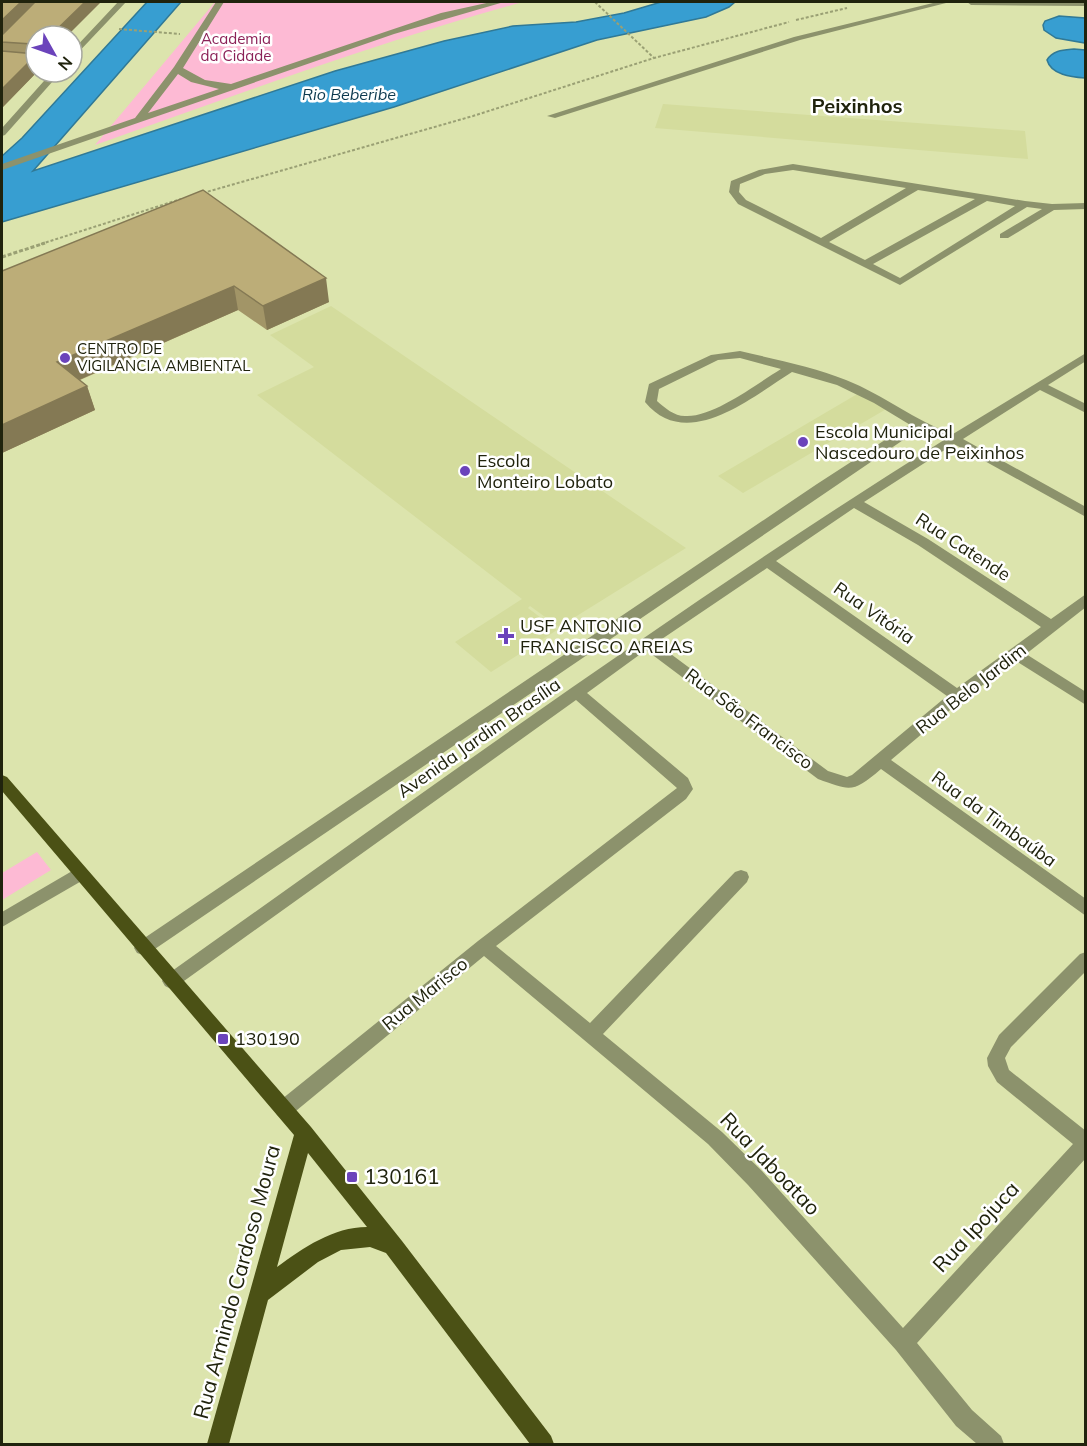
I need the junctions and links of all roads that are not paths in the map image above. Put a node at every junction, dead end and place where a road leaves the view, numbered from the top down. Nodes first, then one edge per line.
1 (122, 2) edge
2 (220, 2) edge
3 (500, 2) edge
4 (946, 2) edge
5 (971, 2) edge
6 (1086, 3) edge
7 (84, 43) edge
8 (178, 68) junction
9 (46, 84) edge
10 (235, 87) junction
11 (552, 116) dead end
12 (137, 121) junction
13 (2, 133) edge
14 (2, 167) edge
15 (917, 186) junction
16 (985, 198) junction
17 (1025, 204) junction
18 (1086, 206) edge
19 (1052, 207) junction
20 (1004, 236) dead end
21 (822, 242) junction
22 (865, 264) junction
23 (1086, 356) edge
24 (791, 368) junction
25 (1039, 385) junction
26 (1086, 409) edge
27 (926, 429) junction
28 (954, 439) junction
29 (854, 502) junction
30 (1086, 513) edge
31 (768, 562) junction
32 (1086, 599) edge
33 (1051, 626) junction
34 (646, 643) junction
35 (1016, 654) junction
36 (576, 692) junction
37 (957, 696) junction
38 (1086, 700) edge
39 (881, 761) junction
40 (857, 780) joint
41 (2, 781) edge
42 (79, 874) junction
43 (741, 877) dead end
44 (1086, 909) edge
45 (2, 920) edge
46 (484, 946) junction
47 (143, 948) junction
48 (1086, 960) edge
49 (171, 981) junction
50 (590, 1036) junction
51 (284, 1109) junction
52 (304, 1133) junction
53 (1086, 1144) edge
54 (392, 1245) junction
55 (259, 1294) junction
56 (903, 1343) junction
57 (218, 1444) edge
58 (543, 1444) edge
59 (993, 1444) edge

1 - 7 street
2 - 8 street
3 - 10 street
4 - 11 street
5 - 6 street
8 - 10 street
8 - 12 street
9 - 13 street
10 - 12 street
12 - 14 street
15 - 16 street
15 - 21 street
15 - 21 street
16 - 17 street
16 - 22 street
17 - 19 street
17 - 22 street
18 - 19 street
19 - 20 street
21 - 22 street
23 - 25 street, Avenida Jardim Brasília
24 - 24 street
24 - 27 street
25 - 26 street
25 - 28 street, Avenida Jardim Brasília
27 - 28 street
27 - 47 street, Avenida Jardim Brasília
28 - 29 street, Avenida Jardim Brasília
28 - 30 street
29 - 31 street, Avenida Jardim Brasília
29 - 33 street, Rua Catende
31 - 34 street, Avenida Jardim Brasília
31 - 37 street, Rua Vitória
32 - 33 street, Rua Belo Jardim
33 - 35 street, Rua Belo Jardim
34 - 36 street, Avenida Jardim Brasília
34 - 40 street, Rua São Francisco
35 - 37 street, Rua Belo Jardim
35 - 38 street
36 - 46 street, Rua Marisco
36 - 49 street, Avenida Jardim Brasília
37 - 39 street, Rua Belo Jardim
39 - 40 street, Rua Belo Jardim
39 - 44 street, Rua da Timbaúba
41 - 42 main road
42 - 45 street
42 - 47 main road
43 - 50 street
46 - 50 street, Rua Jaboatao
46 - 51 street, Rua Marisco
47 - 49 main road
48 - 53 street
49 - 51 main road
50 - 56 street, Rua Jaboatao
51 - 52 main road
52 - 54 main road
52 - 55 main road, Rua Armindo Cardoso Moura
53 - 56 street, Rua Ipojuca
54 - 55 main road
54 - 58 main road
55 - 57 main road, Rua Armindo Cardoso Moura
56 - 59 street, Rua Jaboatao

